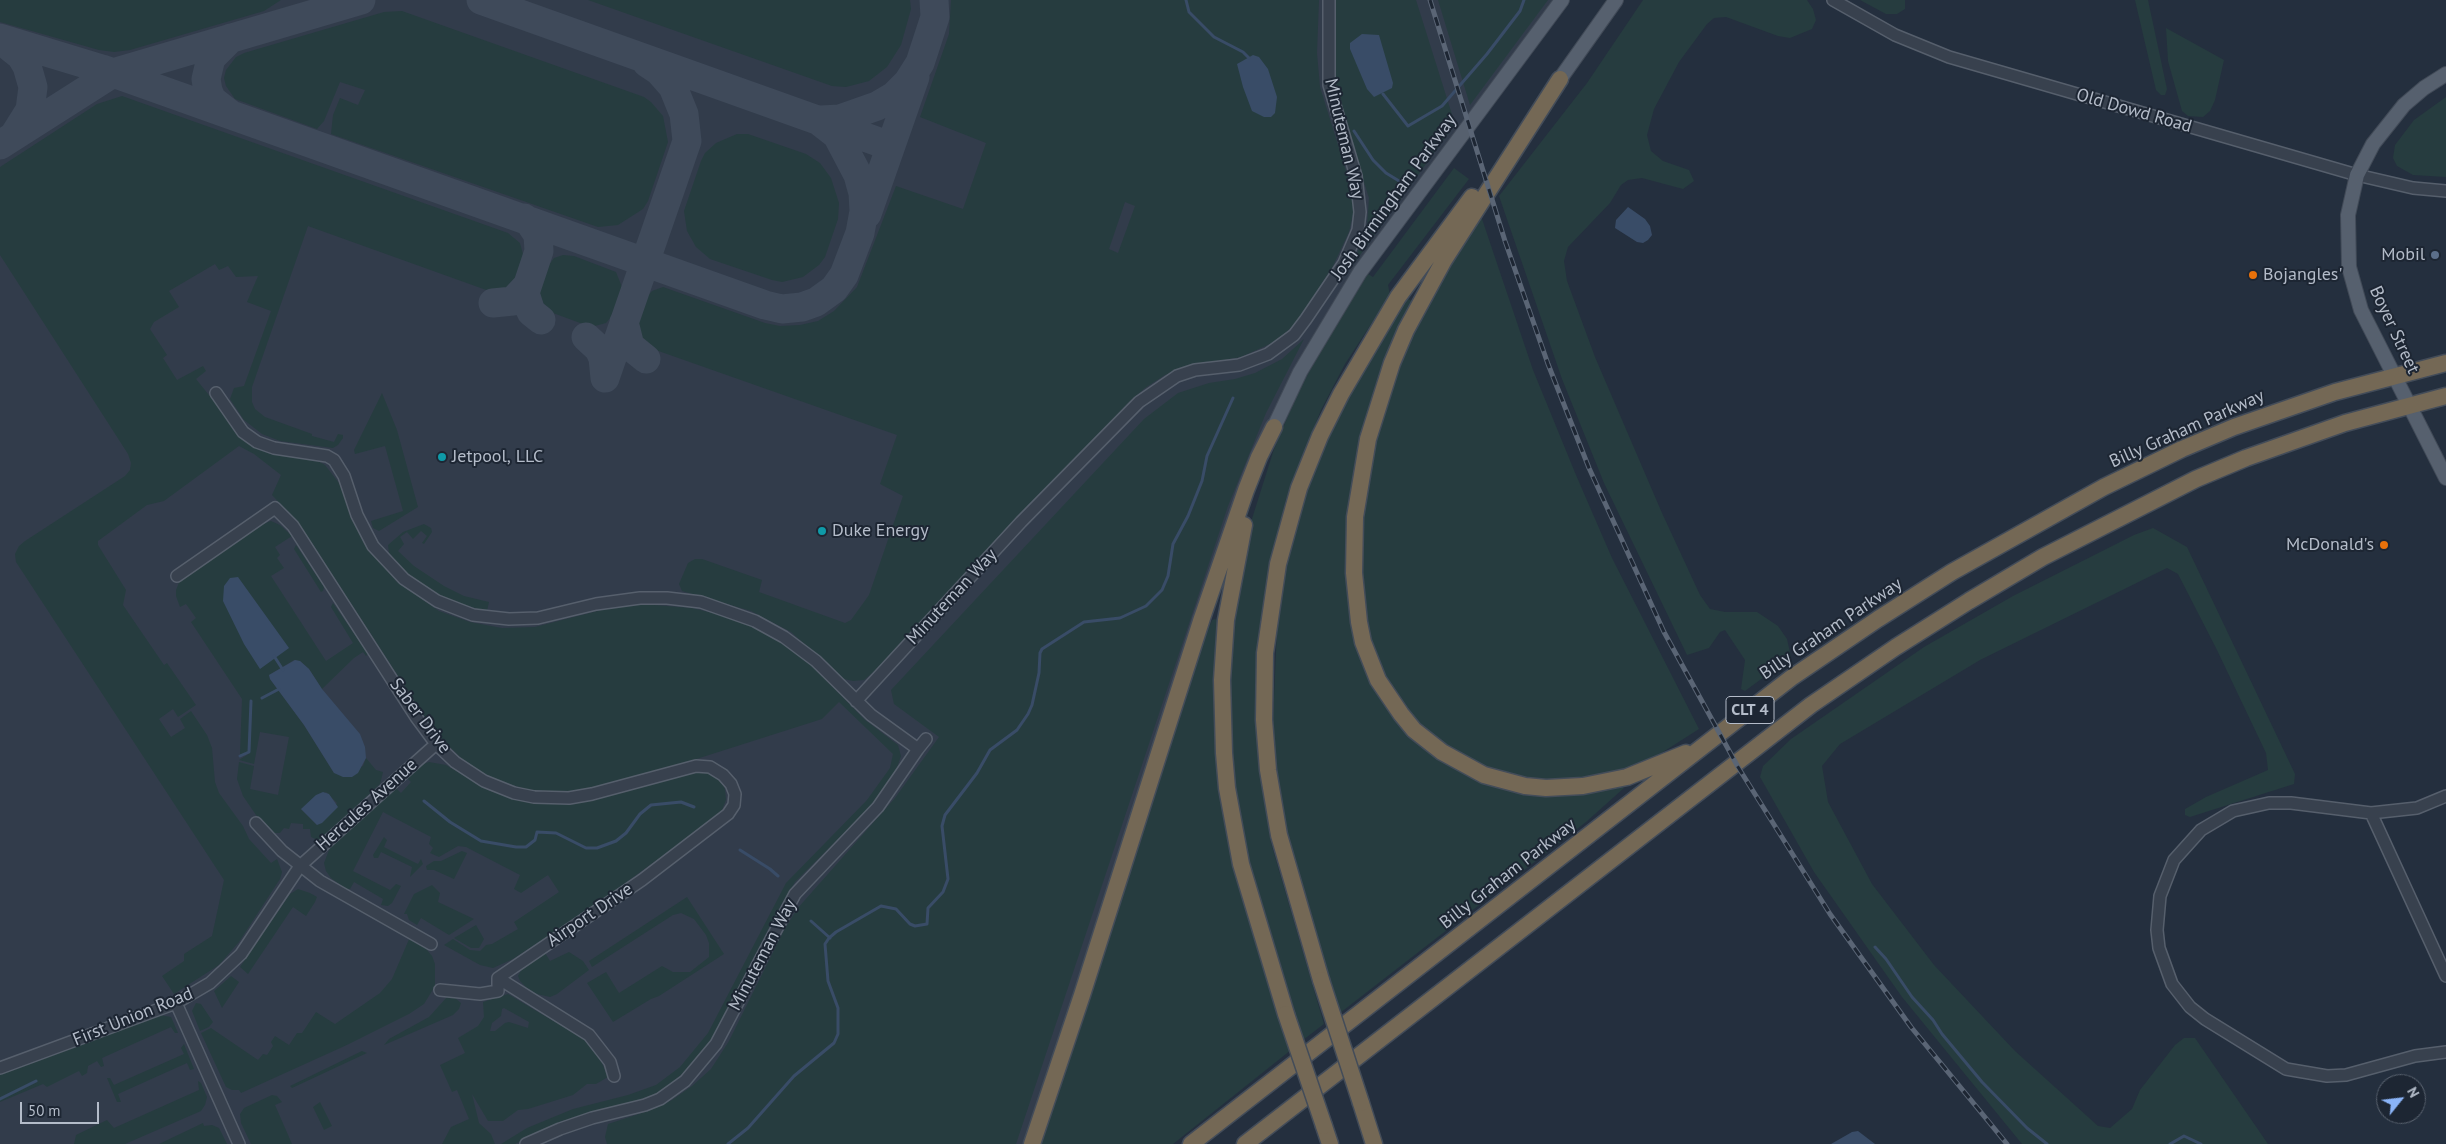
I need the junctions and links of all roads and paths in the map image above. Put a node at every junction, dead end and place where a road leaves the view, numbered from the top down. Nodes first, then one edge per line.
1 (1329, 0) edge
2 (1562, 0) edge
3 (1616, 0) edge
4 (1833, 0) edge
5 (2446, 74) edge
6 (1560, 79) junction
7 (2357, 175) junction
8 (2446, 191) edge
9 (2446, 363) edge
10 (2393, 376) junction
11 (216, 394) dead end
12 (2446, 396) edge
13 (2409, 406) junction
14 (1274, 427) junction
15 (2446, 478) edge
16 (177, 576) dead end
17 (856, 701) junction
18 (926, 739) dead end
19 (1708, 743) junction
20 (436, 744) junction
21 (918, 749) junction
22 (2446, 796) edge
23 (734, 805) joint
24 (2371, 813) junction
25 (256, 822) dead end
26 (300, 866) junction
27 (431, 944) dead end
28 (2446, 976) edge
29 (498, 978) junction
30 (440, 990) dead end
31 (176, 1003) junction
32 (2446, 1052) edge
33 (0, 1068) edge
34 (614, 1076) dead end
35 (238, 1144) edge
36 (526, 1144) edge
37 (1032, 1144) edge
38 (1191, 1144) edge
39 (1245, 1144) edge
40 (1330, 1144) edge
41 (1374, 1144) edge

1 - 17 street, Minuteman Way
2 - 14 main road, Josh Birmingham Parkway
3 - 6 main road
4 - 7 street, Old Dowd Road
5 - 7 main road, Boyer Street
6 - 19 highway
6 - 41 highway, bridge
7 - 8 street, Old Dowd Road
7 - 10 main road, Boyer Street
9 - 10 highway, Billy Graham Parkway
10 - 13 main road, Boyer Street
10 - 19 highway, Billy Graham Parkway / CLT 4
11 - 17 street
12 - 13 highway
13 - 15 main road, Boyer Street
13 - 39 highway
14 - 37 highway
14 - 40 highway, bridge
16 - 20 street, Saber Drive
17 - 21 street
18 - 21 street, Minuteman Way
19 - 38 highway, Billy Graham Parkway
20 - 23 street, Saber Drive
20 - 26 street, Hercules Avenue
21 - 36 street, Minuteman Way
22 - 24 street
23 - 29 street, Airport Drive
24 - 28 street
24 - 32 street
25 - 26 street
26 - 27 street
26 - 31 street, First Union Road
29 - 30 street, Airport Drive
29 - 34 street
31 - 33 street, First Union Road
31 - 35 street

